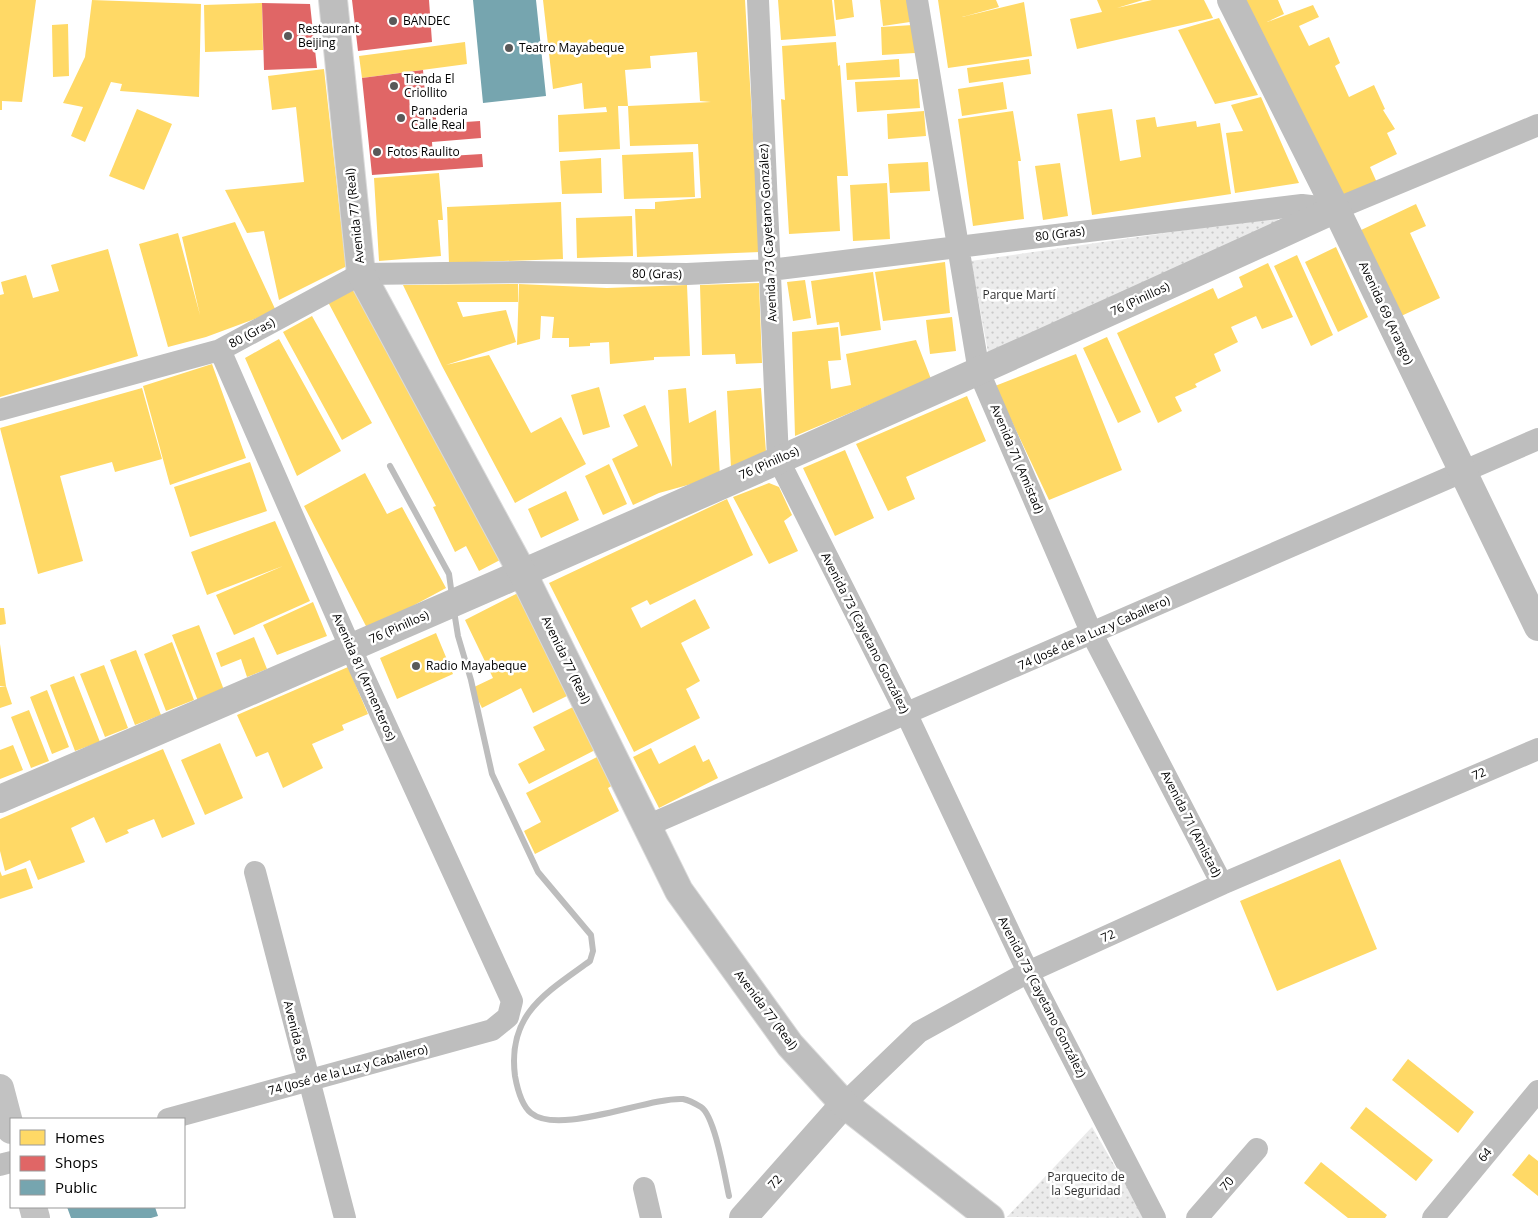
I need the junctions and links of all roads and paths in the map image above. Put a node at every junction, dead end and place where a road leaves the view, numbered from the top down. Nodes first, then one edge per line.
1 (333, 0) edge
2 (758, 0) edge
3 (917, 0) edge
4 (1231, 0) edge
5 (1538, 125) edge
6 (1336, 209) junction
7 (957, 247) junction
8 (770, 270) junction
9 (361, 274) junction
10 (220, 350) junction
11 (980, 372) junction
12 (0, 410) edge
13 (1538, 440) edge
14 (778, 458) junction
15 (1462, 474) junction
16 (522, 572) junction
17 (1538, 627) edge
18 (1092, 634) junction
19 (351, 649) junction
20 (907, 715) junction
21 (1538, 749) edge
22 (0, 799) edge
23 (649, 826) junction
24 (255, 872) dead end
25 (1222, 884) junction
26 (1028, 972) junction
27 (512, 1001) joint
28 (308, 1080) junction
29 (0, 1088) edge
30 (1538, 1091) edge
31 (844, 1104) junction
32 (172, 1118) edge
33 (10, 1126) edge
34 (1257, 1149) dead end
35 (644, 1188) dead end
36 (345, 1218) edge
37 (651, 1218) edge
38 (743, 1218) edge
39 (990, 1218) edge
40 (1155, 1218) edge
41 (1197, 1218) edge
42 (1433, 1218) edge

1 - 9 street, Avenida 77 (Real)
2 - 8 street, Avenida 73 (Cayetano González)
3 - 7 street, Avenida 71 (Amistad)
4 - 6 street, Avenida 69 (Arango)
5 - 6 street, 76 (Pinillos)
6 - 7 street, 80 (Gras)
6 - 11 street, 76 (Pinillos)
6 - 15 street, Avenida 69 (Arango)
7 - 8 street, 80 (Gras)
7 - 11 street, Avenida 71 (Amistad)
8 - 9 street, 80 (Gras)
8 - 14 street, Avenida 73 (Cayetano González)
9 - 10 street, 80 (Gras)
9 - 16 street, Avenida 77 (Real)
10 - 12 street, 80 (Gras)
10 - 19 street, Avenida 81 (Armenteros)
11 - 14 street, 76 (Pinillos)
11 - 18 street, Avenida 71 (Amistad)
13 - 15 street, 74 (José de la Luz y Caballero)
14 - 16 street, 76 (Pinillos)
14 - 20 street, Avenida 73 (Cayetano González)
15 - 17 street, Avenida 69 (Arango)
15 - 18 street, 74 (José de la Luz y Caballero)
16 - 19 street, 76 (Pinillos)
16 - 23 street, Avenida 77 (Real)
18 - 20 street, 74 (José de la Luz y Caballero)
18 - 25 street, Avenida 71 (Amistad)
19 - 22 street, 76 (Pinillos)
19 - 27 street, Avenida 81 (Armenteros)
20 - 23 street, 74 (José de la Luz y Caballero)
20 - 26 street, Avenida 73 (Cayetano González)
21 - 25 street, 72
23 - 31 street, Avenida 77 (Real)
24 - 28 street, Avenida 85
25 - 26 street, 72
26 - 31 street, 72
26 - 40 street, Avenida 73 (Cayetano González)
27 - 28 street, 74 (José de la Luz y Caballero)
28 - 32 street, 74 (José de la Luz y Caballero)
28 - 36 street, Avenida 85
29 - 33 main road
30 - 42 street, 64
31 - 38 street, 72
31 - 39 street, Avenida 77 (Real)
34 - 41 street, 70
35 - 37 street

